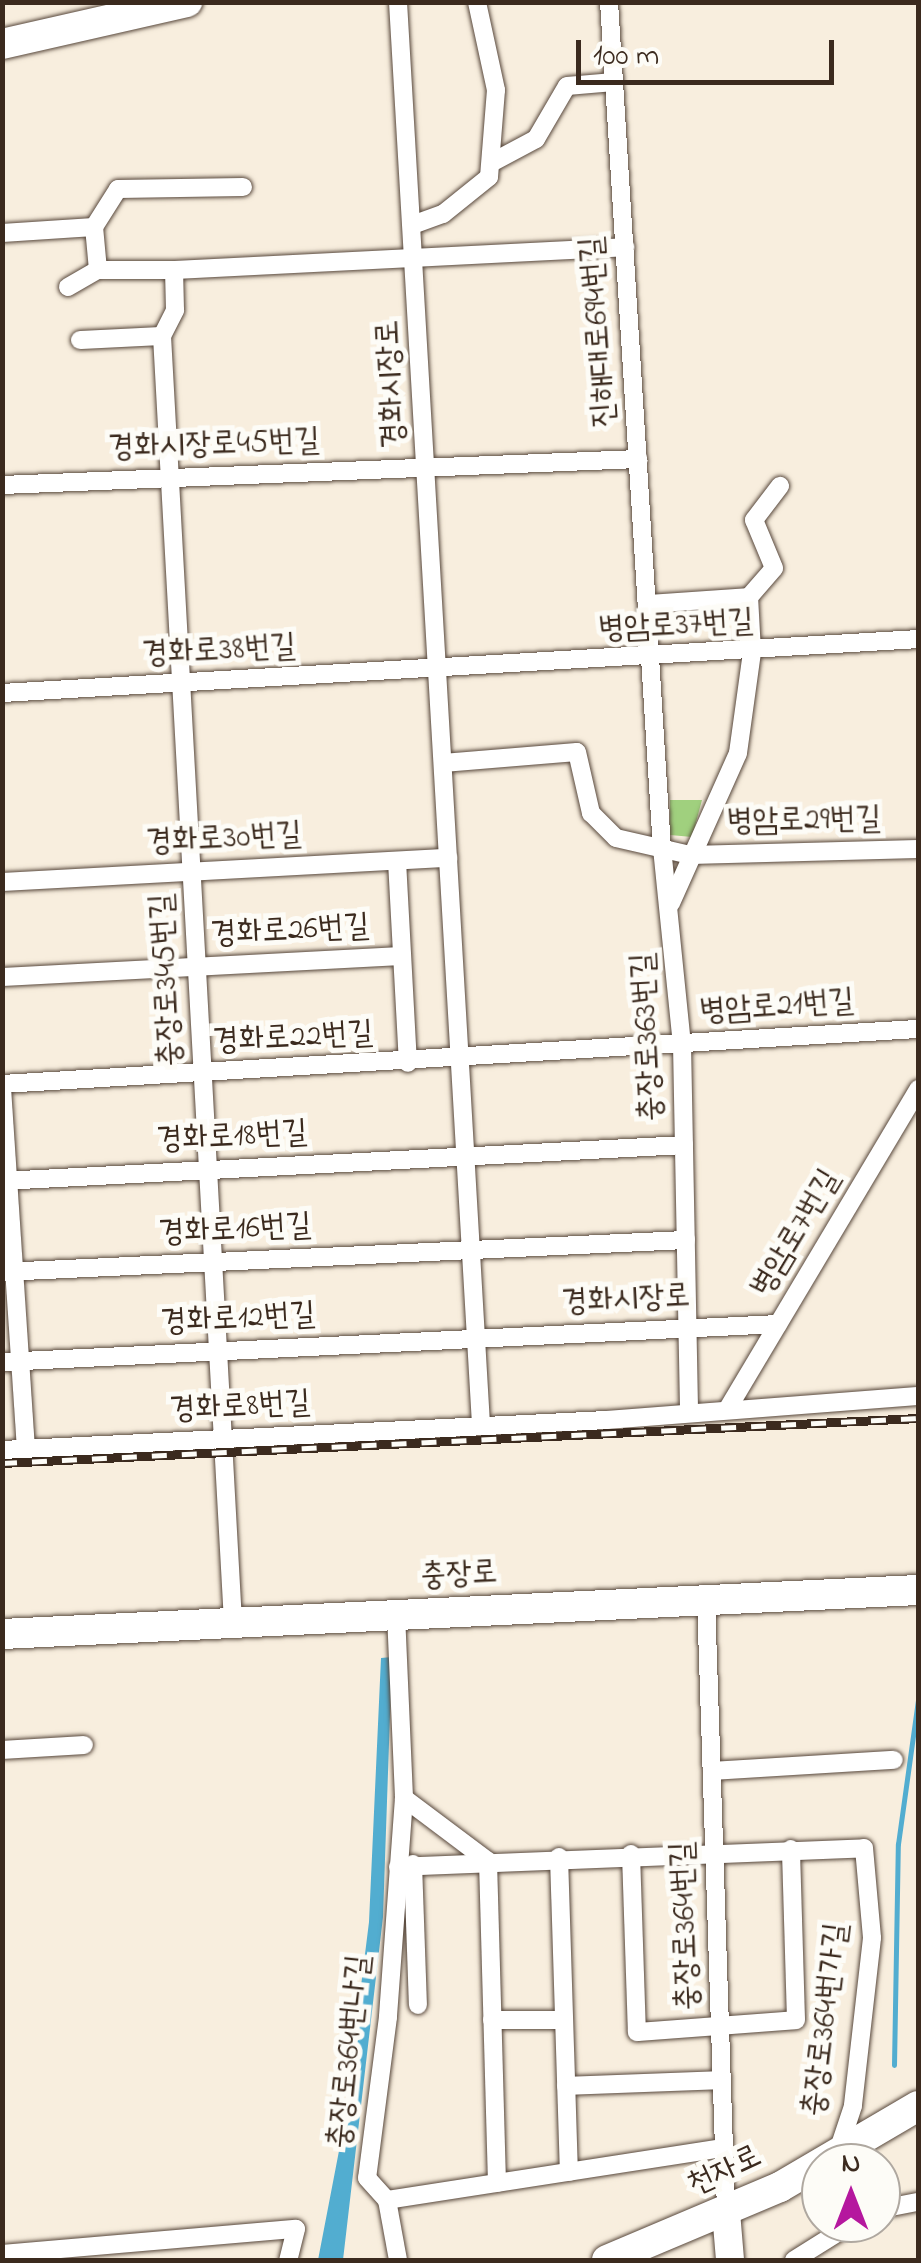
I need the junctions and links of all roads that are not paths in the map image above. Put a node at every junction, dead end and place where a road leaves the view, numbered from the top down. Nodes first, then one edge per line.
1 (187, 2) edge
2 (398, 2) edge
3 (477, 2) edge
4 (610, 2) edge
5 (2, 44) edge
6 (614, 82) junction
7 (491, 162) junction
8 (244, 187) dead end
9 (416, 224) junction
10 (94, 226) junction
11 (2, 233) edge
12 (624, 246) junction
13 (417, 252) junction
14 (98, 270) junction
15 (174, 270) junction
16 (68, 287) dead end
17 (162, 336) junction
18 (80, 340) dead end
19 (638, 458) junction
20 (428, 468) junction
21 (170, 478) junction
22 (2, 485) edge
23 (780, 486) dead end
24 (749, 597) junction
25 (647, 604) junction
26 (918, 640) edge
27 (752, 652) junction
28 (650, 658) junction
29 (438, 671) junction
30 (182, 684) junction
31 (2, 693) edge
32 (443, 763) junction
33 (662, 848) junction
34 (918, 849) edge
35 (690, 854) junction
36 (448, 858) junction
37 (398, 860) junction
38 (192, 872) junction
39 (5, 879) edge
40 (670, 905) junction
41 (402, 956) junction
42 (197, 967) junction
43 (2, 977) edge
44 (918, 1029) edge
45 (682, 1044) junction
46 (460, 1060) junction
47 (408, 1063) junction
48 (203, 1073) junction
49 (2, 1086) edge
50 (918, 1089) edge
51 (684, 1144) junction
52 (466, 1156) junction
53 (208, 1170) junction
54 (6, 1181) edge
55 (686, 1240) junction
56 (471, 1249) junction
57 (213, 1262) junction
58 (8, 1272) edge
59 (778, 1324) junction
60 (688, 1328) junction
61 (476, 1338) junction
62 (218, 1351) junction
63 (12, 1362) edge
64 (918, 1396) edge
65 (726, 1410) junction
66 (689, 1413) junction
67 (481, 1426) junction
68 (223, 1439) junction
69 (26, 1448) junction
70 (2, 1450) edge
71 (918, 1590) edge
72 (706, 1598) junction
73 (396, 1614) junction
74 (233, 1622) junction
75 (2, 1634) edge
76 (84, 1745) dead end
77 (2, 1750) edge
78 (894, 1760) dead end
79 (712, 1771) junction
80 (404, 1798) junction
81 (791, 1849) junction
82 (715, 1850) junction
83 (631, 1854) junction
84 (558, 1858) junction
85 (488, 1861) junction
86 (406, 1866) junction
87 (418, 2004) dead end
88 (492, 2020) junction
89 (564, 2020) junction
90 (721, 2026) junction
91 (722, 2080) junction
92 (566, 2086) junction
93 (918, 2106) edge
94 (841, 2143) edge
95 (852, 2143) edge
96 (724, 2148) junction
97 (801, 2171) edge
98 (569, 2172) junction
99 (497, 2183) junction
100 (387, 2200) junction
101 (726, 2212) junction
102 (821, 2243) edge
103 (2, 2254) edge
104 (288, 2260) edge
105 (398, 2260) edge
106 (607, 2260) edge
107 (730, 2260) edge
108 (794, 2260) edge

1 - 5 main road
2 - 9 street, 경화시장로
3 - 7 street
4 - 6 street, 진해대로694번길
6 - 7 street
6 - 12 street, 진해대로694번길
7 - 9 street
8 - 10 street
9 - 13 street, 경화시장로
10 - 11 street
10 - 14 street
12 - 13 street
12 - 19 street, 진해대로694번길
13 - 15 street
13 - 20 street, 경화시장로
14 - 15 street
14 - 16 street
15 - 17 street, 충장로345번길
17 - 18 street
17 - 21 street, 충장로345번길
19 - 20 street, 경화시장로45번길
19 - 25 street, 진해대로694번길
20 - 21 street, 경화시장로45번길
20 - 29 street, 경화시장로
21 - 22 street, 경화시장로45번길
21 - 30 street, 충장로345번길
23 - 24 street
24 - 25 street
24 - 27 street
25 - 28 street, 진해대로694번길
26 - 27 street, 병암로37번길
27 - 28 street, 병암로37번길
27 - 35 street
28 - 29 street, 병암로37번길
28 - 33 street, 충장로363번길
29 - 30 street, 경화로38번길
29 - 32 street, 경화시장로
30 - 31 street, 경화로38번길
30 - 38 street, 충장로345번길
32 - 33 street
32 - 36 street, 경화시장로
33 - 35 street
33 - 40 street, 충장로363번길
34 - 35 street, 병암로29번길
35 - 40 street
36 - 37 street, 경화로30번길
36 - 46 street, 경화시장로
37 - 38 street, 경화로30번길
37 - 41 street, 경화로22번길
38 - 39 street, 경화로30번길
38 - 42 street, 충장로345번길
40 - 45 street, 충장로363번길
41 - 42 street, 경화로26번길
41 - 47 street, 경화로22번길
42 - 43 street, 경화로26번길
42 - 48 street, 충장로345번길
44 - 45 street, 병암로21번길
45 - 46 street, 병암로21번길
45 - 51 street, 충장로363번길
46 - 47 street, 경화로22번길
46 - 52 street, 경화시장로
47 - 48 street, 경화로22번길
48 - 49 street, 경화로22번길
48 - 53 street, 충장로345번길
49 - 54 street
50 - 59 street, 병암로7번길
51 - 52 street
51 - 55 street, 충장로363번길
52 - 53 street, 경화로18번길
52 - 56 street, 경화시장로
53 - 54 street, 경화로18번길
53 - 57 street, 충장로345번길
54 - 58 street
55 - 56 street, 경화시장로
55 - 60 street, 충장로363번길
56 - 57 street, 경화로16번길
56 - 61 street, 경화시장로
57 - 58 street, 경화로16번길
57 - 62 street, 충장로345번길
58 - 63 street
59 - 60 street, 경화시장로
59 - 65 street, 병암로7번길
60 - 61 street, 경화시장로
60 - 66 street, 충장로363번길
61 - 62 street, 경화로12번길
61 - 67 street, 경화시장로
62 - 63 street, 경화로12번길
62 - 68 street, 충장로345번길
63 - 69 street
64 - 65 street
65 - 66 street
66 - 67 street
67 - 68 street, 경화로8번길
68 - 69 street, 경화로8번길
68 - 74 street, 충장로345번길
69 - 70 street, 경화로8번길
71 - 72 main road, 충장로
72 - 73 main road, 충장로
72 - 79 street, 충장로364번길
73 - 74 main road, 충장로
73 - 80 street
74 - 75 main road, 충장로
76 - 77 street
78 - 79 street
79 - 82 street, 충장로364번길
80 - 85 street
80 - 86 street
81 - 82 street, 충장로364번가길
81 - 90 street, 충장로364번가길
81 - 94 street, 충장로364번가길
82 - 83 street
82 - 90 street, 충장로364번길
83 - 84 street
83 - 90 street
84 - 85 street
84 - 89 street
85 - 86 street
85 - 88 street
86 - 87 street, 충장로364번나길
86 - 100 street, 충장로364번나길
88 - 89 street
88 - 99 street
89 - 92 street
90 - 91 street, 충장로364번길
91 - 92 street
91 - 96 street, 충장로364번길
92 - 98 street
93 - 95 main road, 천자로
96 - 98 street
96 - 101 street, 충장로364번길
97 - 101 main road, 천자로
98 - 99 street
99 - 100 street
100 - 105 street, 충장로364번나길
101 - 106 main road, 천자로
101 - 107 street
102 - 108 street
103 - 104 street

